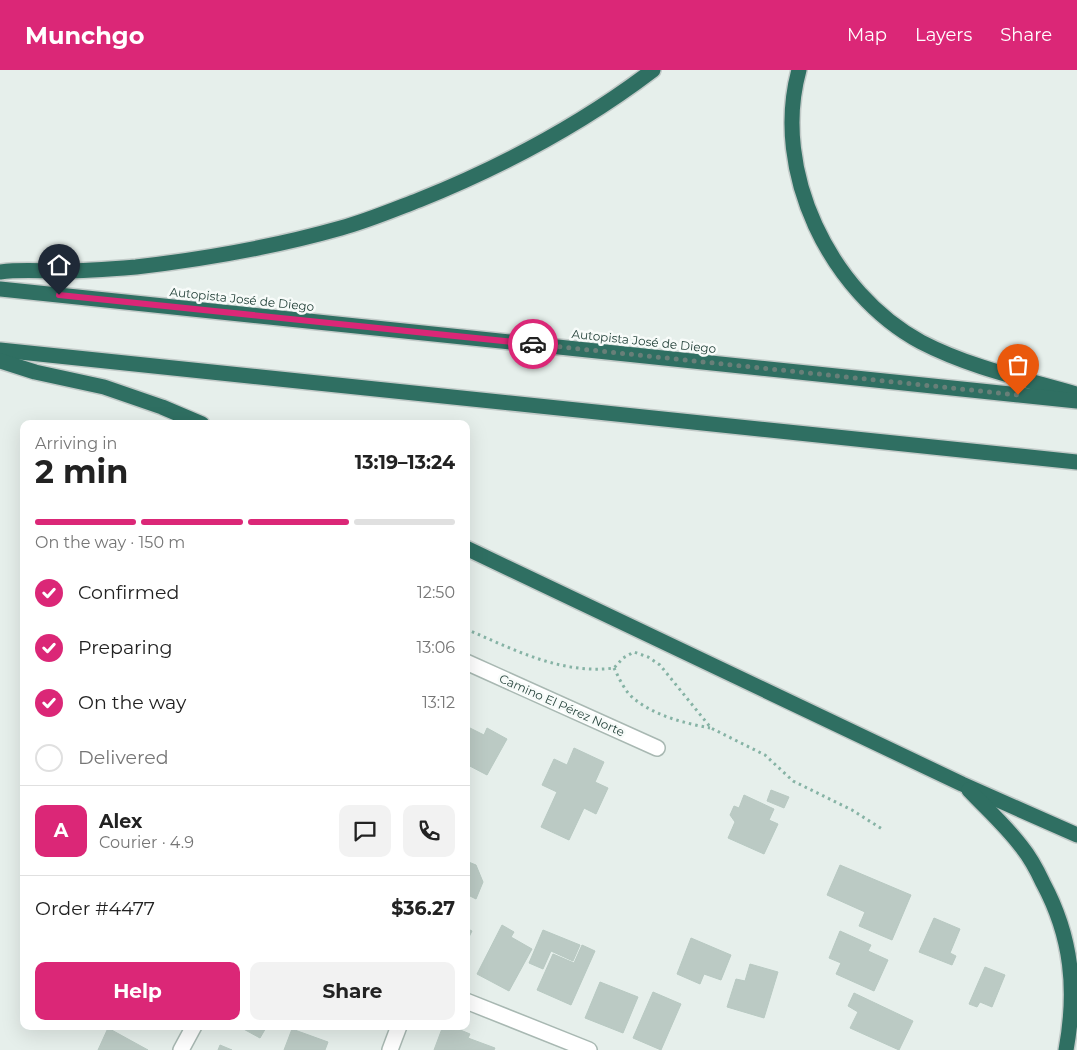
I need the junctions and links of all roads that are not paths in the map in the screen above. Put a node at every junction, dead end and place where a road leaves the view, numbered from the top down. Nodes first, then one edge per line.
1 (653, 70) edge
2 (799, 70) edge
3 (0, 272) edge
4 (0, 288) edge
5 (0, 350) edge
6 (0, 361) edge
7 (1077, 394) edge
8 (1077, 401) edge
9 (193, 420) edge
10 (1077, 462) edge
11 (470, 550) edge
12 (470, 664) edge
13 (657, 748) dead end
14 (962, 784) junction
15 (1077, 835) edge
16 (470, 1003) edge
17 (192, 1030) edge
18 (398, 1030) edge
19 (181, 1050) edge
20 (390, 1050) edge
21 (589, 1050) edge
22 (1066, 1050) edge

1 - 3 highway
2 - 7 highway
4 - 8 highway, Autopista José de Diego
5 - 10 highway
6 - 9 highway
11 - 14 highway
12 - 13 street, Camino El Pérez Norte
14 - 15 highway
14 - 22 highway
16 - 21 street
17 - 19 street
18 - 20 street

